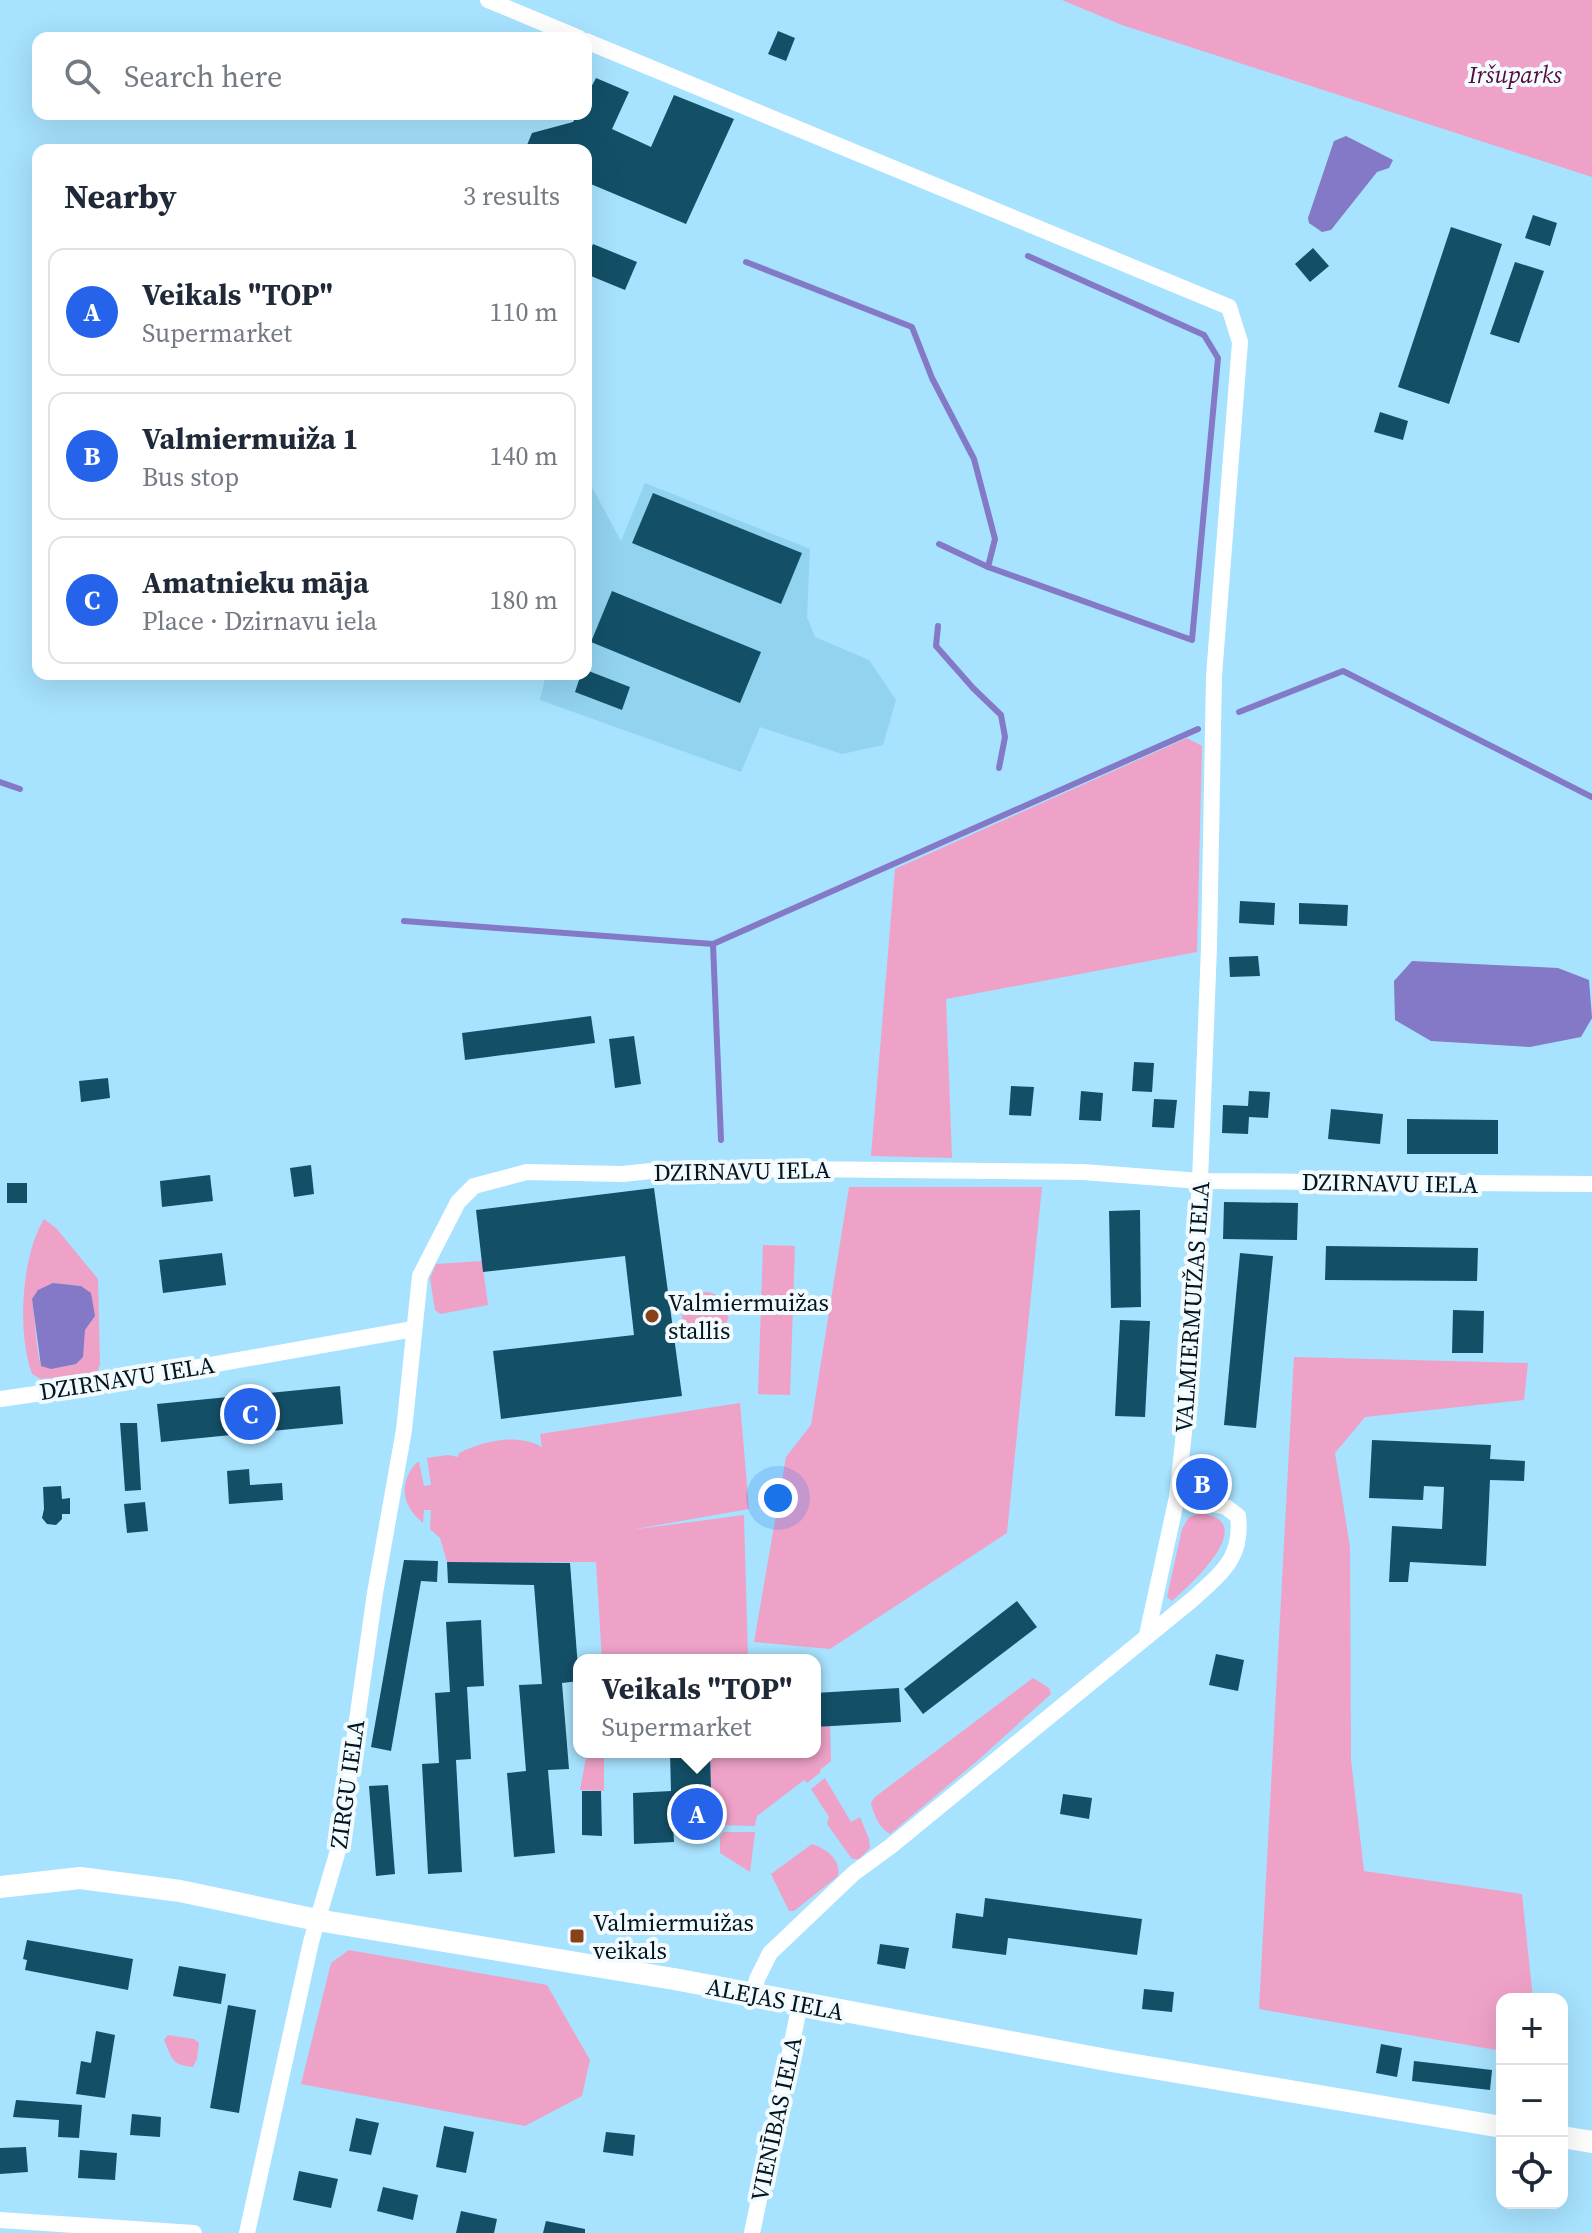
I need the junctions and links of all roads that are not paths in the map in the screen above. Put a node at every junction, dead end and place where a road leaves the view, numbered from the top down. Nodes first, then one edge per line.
1 (488, 0) edge
2 (565, 32) edge
3 (592, 43) edge
4 (1200, 1181) junction
5 (1591, 1184) edge
6 (413, 1329) junction
7 (0, 1399) edge
8 (1177, 1497) junction
9 (1147, 1635) junction
10 (0, 1887) edge
11 (317, 1920) junction
12 (754, 1994) junction
13 (800, 2004) junction
14 (1496, 2126) edge
15 (1568, 2138) edge
16 (1592, 2142) edge
17 (0, 2220) edge
18 (194, 2233) edge
19 (247, 2233) edge
20 (752, 2233) edge

1 - 2 street
3 - 4 street, VALMIERMUIŽAS IELA
4 - 5 street, DZIRNAVU IELA
4 - 6 street, DZIRNAVU IELA
4 - 8 street, VALMIERMUIŽAS IELA
6 - 7 street, DZIRNAVU IELA
6 - 11 street, ZIRGU IELA
8 - 9 street, VALMIERMUIŽAS IELA
8 - 9 street
9 - 12 street
10 - 11 main road, ALEJAS IELA
11 - 12 main road, ALEJAS IELA
11 - 19 street, ZIRGU IELA
12 - 13 main road, ALEJAS IELA
13 - 14 main road, ALEJAS IELA
13 - 20 street, VIENĪBAS IELA
15 - 16 main road
17 - 18 street

